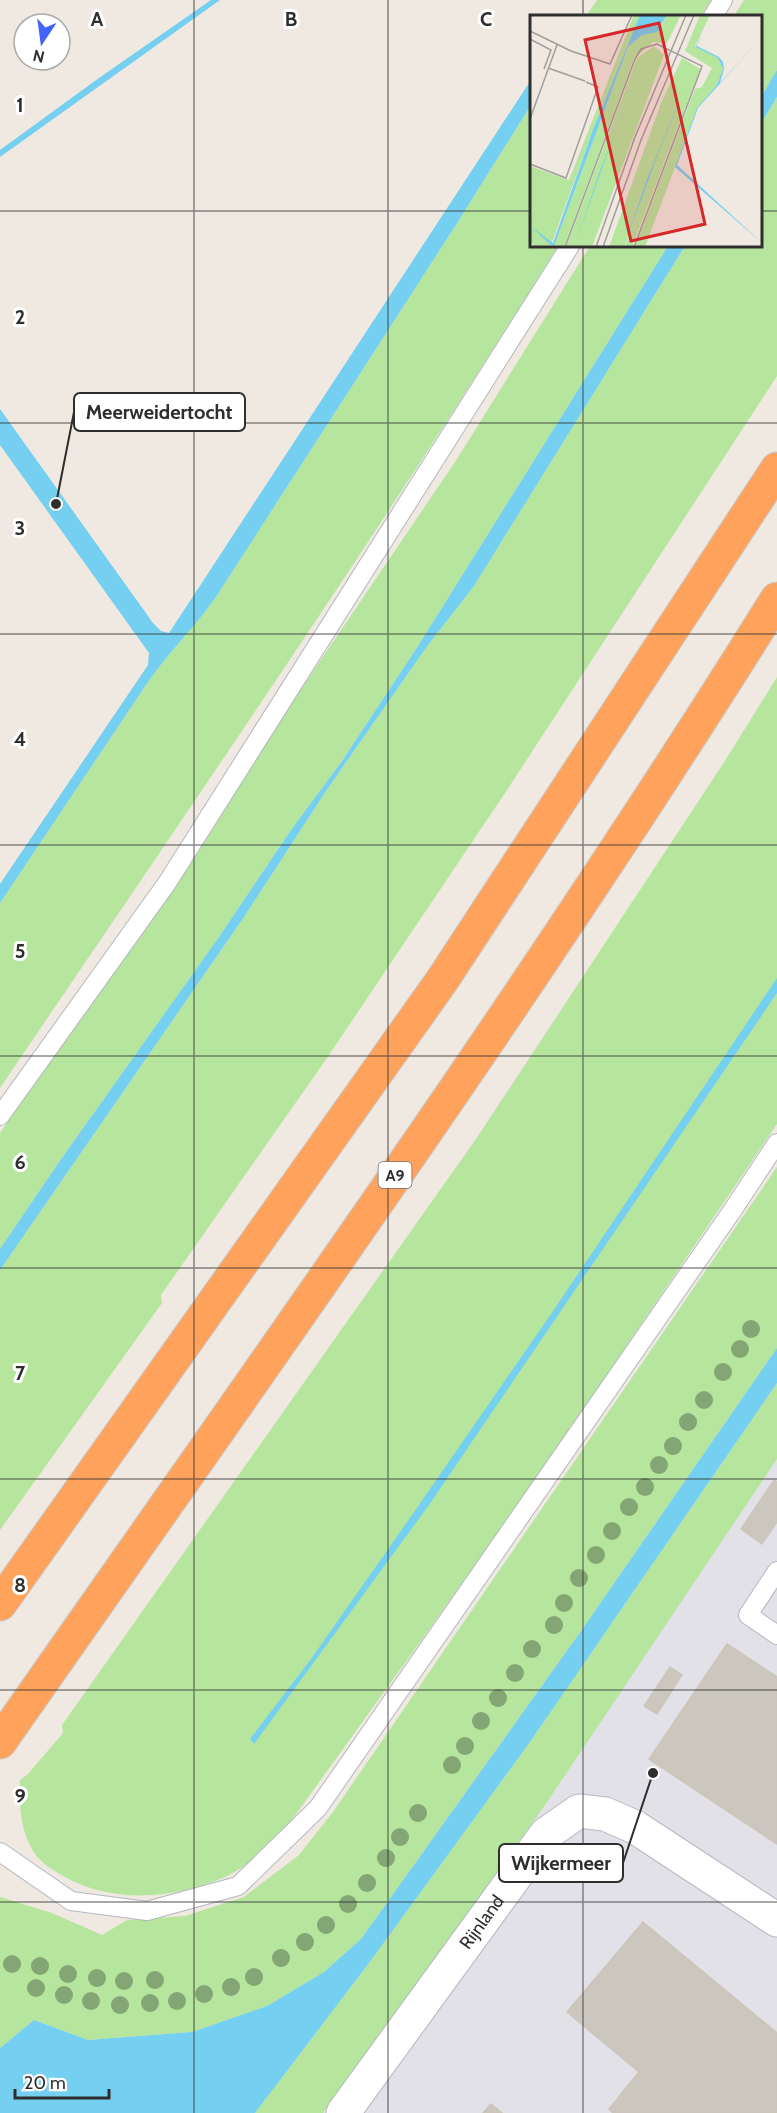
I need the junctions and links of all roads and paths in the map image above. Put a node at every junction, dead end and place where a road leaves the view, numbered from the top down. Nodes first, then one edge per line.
1 (723, 0) edge
2 (714, 15) edge
3 (569, 248) edge
4 (777, 470) edge
5 (777, 599) edge
6 (0, 1116) edge
7 (777, 1143) edge
8 (777, 1571) edge
9 (0, 1604) edge
10 (777, 1635) edge
11 (0, 1742) edge
12 (0, 1851) edge
13 (777, 1920) edge
14 (343, 2113) edge

1 - 2 lane
3 - 6 lane
4 - 9 highway
5 - 11 highway, A9
7 - 12 lane
8 - 10 lane
13 - 14 street, Rijnland

